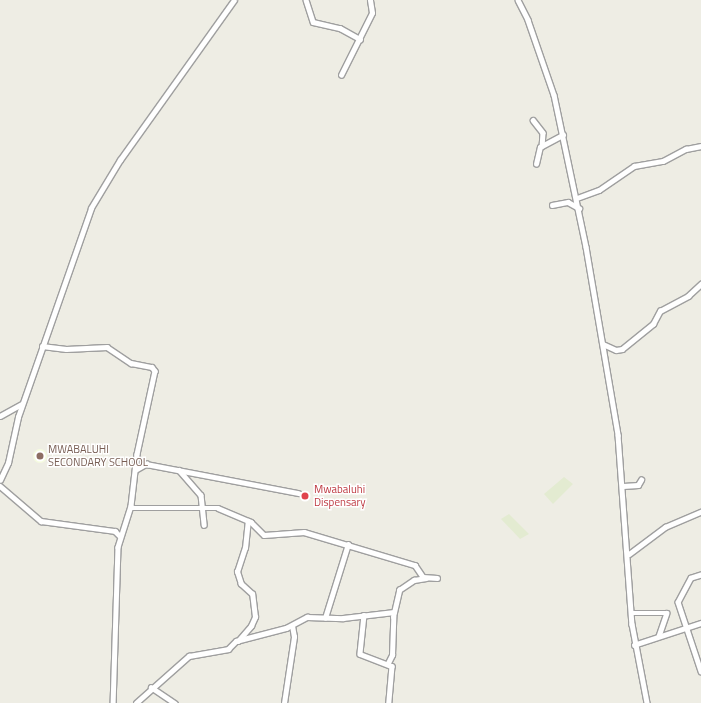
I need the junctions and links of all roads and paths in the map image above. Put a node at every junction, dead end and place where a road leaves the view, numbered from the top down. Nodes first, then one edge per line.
1 (234, 0) edge
2 (306, 0) edge
3 (370, 0) edge
4 (518, 0) edge
5 (360, 39) junction
6 (341, 76) dead end
7 (533, 120) dead end
8 (563, 135) junction
9 (542, 146) junction
10 (701, 146) edge
11 (536, 164) dead end
12 (577, 198) junction
13 (552, 205) dead end
14 (578, 208) junction
15 (701, 284) edge
16 (603, 344) junction
17 (42, 346) junction
18 (22, 404) junction
19 (0, 416) edge
20 (135, 470) junction
21 (179, 470) junction
22 (0, 480) edge
23 (641, 480) dead end
24 (0, 486) edge
25 (623, 486) junction
26 (298, 493) dead end
27 (131, 508) junction
28 (203, 508) junction
29 (701, 512) edge
30 (248, 521) junction
31 (204, 525) dead end
32 (120, 536) junction
33 (348, 544) junction
34 (629, 554) junction
35 (701, 575) edge
36 (426, 578) junction
37 (437, 578) dead end
38 (394, 612) junction
39 (632, 613) junction
40 (364, 615) junction
41 (325, 618) junction
42 (701, 623) edge
43 (292, 626) junction
44 (688, 628) junction
45 (659, 636) junction
46 (238, 641) junction
47 (634, 645) junction
48 (388, 663) junction
49 (701, 671) edge
50 (151, 687) junction
51 (113, 703) edge
52 (136, 703) edge
53 (175, 703) edge
54 (284, 703) edge
55 (389, 703) edge
56 (647, 703) edge

1 - 17 street
2 - 5 street
3 - 5 street
4 - 8 street
5 - 6 street
7 - 9 street
8 - 9 street
8 - 12 street
9 - 11 street
10 - 12 street
12 - 14 street
13 - 14 street
14 - 16 street
15 - 16 street
16 - 25 street
17 - 18 street
17 - 20 street
18 - 19 street
18 - 22 street
20 - 21 street
20 - 27 street
21 - 26 street
21 - 28 street
23 - 25 street
24 - 32 street
25 - 34 street
27 - 28 street
27 - 32 street
28 - 30 street
28 - 31 street
29 - 34 street
30 - 33 street
30 - 46 street
32 - 51 street
33 - 36 street
33 - 41 street
34 - 39 street
35 - 44 street
36 - 37 street
36 - 38 street
38 - 40 street
38 - 48 street
39 - 45 street
39 - 47 street
40 - 41 street
40 - 48 street
41 - 43 street
42 - 44 street
43 - 46 street
43 - 54 street
44 - 45 street
44 - 49 street
45 - 47 street
46 - 50 street
47 - 56 street
48 - 55 street
50 - 52 street
50 - 53 street

